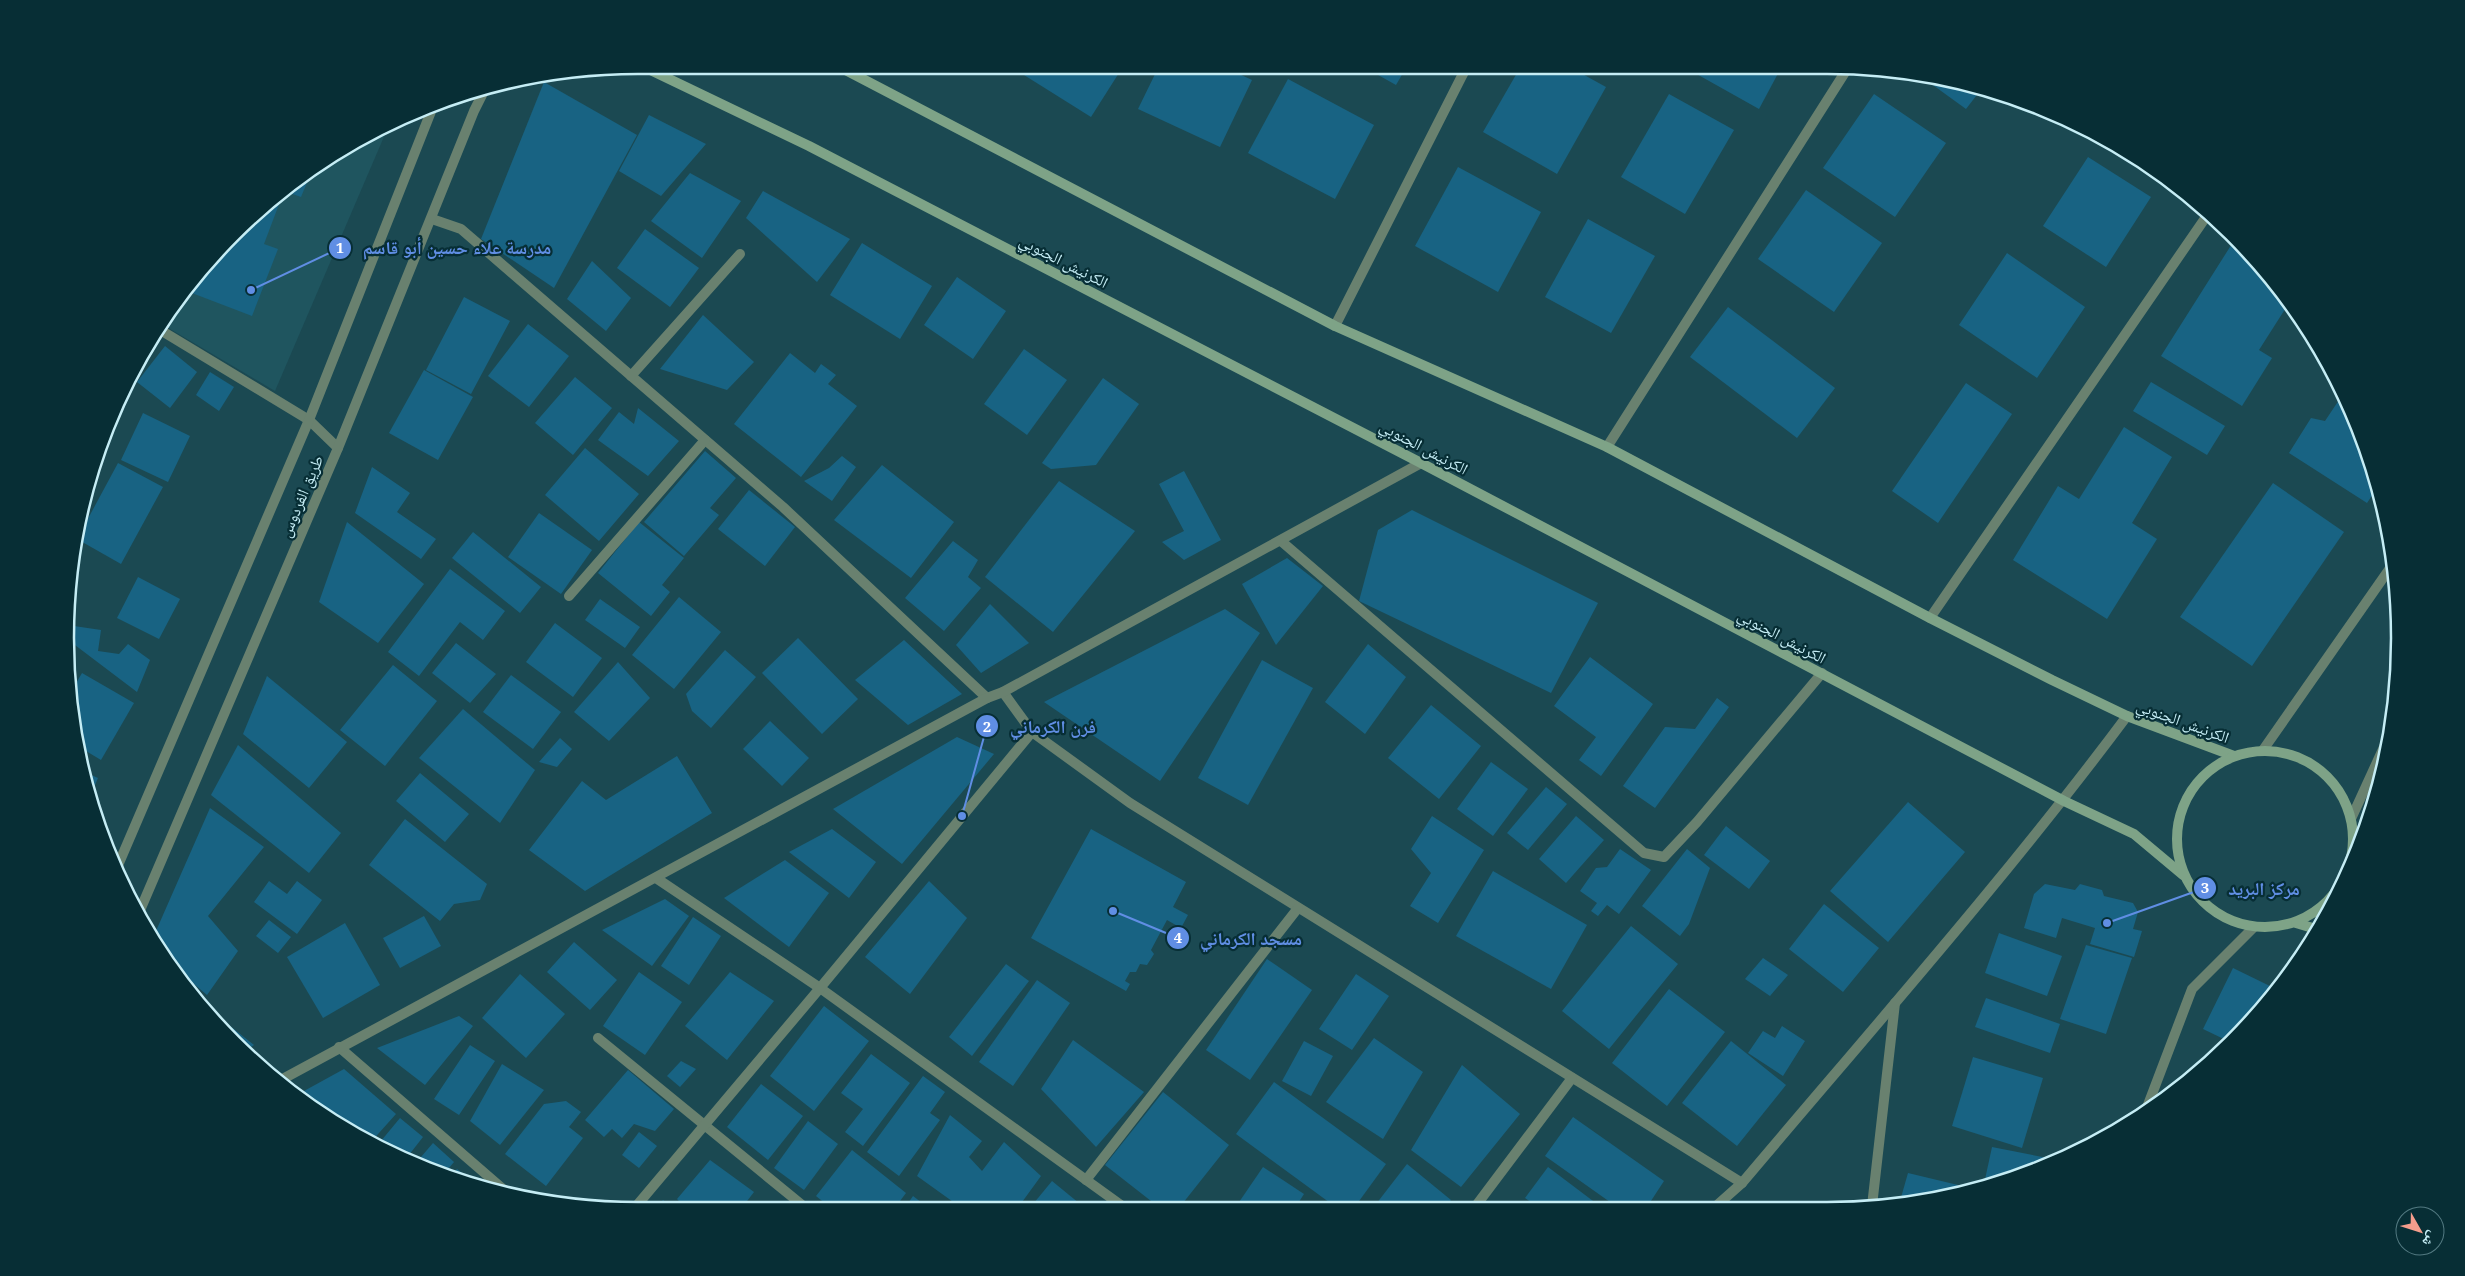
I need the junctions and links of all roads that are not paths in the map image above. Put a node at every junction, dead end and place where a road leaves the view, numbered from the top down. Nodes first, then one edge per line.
1 (659, 74) edge
2 (853, 74) edge
3 (1463, 74) edge
4 (1843, 74) edge
5 (481, 96) edge
6 (430, 114) edge
7 (432, 219) junction
8 (2204, 219) edge
9 (740, 254) dead end
10 (1335, 326) junction
11 (164, 332) edge
12 (631, 376) junction
13 (309, 420) junction
14 (705, 440) junction
15 (1608, 447) junction
16 (338, 448) junction
17 (1421, 463) junction
18 (1281, 541) junction
19 (2387, 573) edge
20 (569, 596) dead end
21 (1930, 618) junction
22 (1822, 674) junction
23 (1003, 692) junction
24 (987, 698) junction
25 (2127, 716) junction
26 (1032, 732) junction
27 (2263, 750) junction
28 (2234, 756) junction
29 (2377, 763) edge
30 (2064, 800) junction
31 (2351, 819) junction
32 (2356, 834) edge
33 (120, 861) edge
34 (2183, 875) junction
35 (656, 878) junction
36 (2324, 905) edge
37 (142, 906) edge
38 (1298, 908) junction
39 (2296, 923) junction
40 (2253, 928) junction
41 (2311, 928) edge
42 (820, 988) junction
43 (1895, 1002) junction
44 (598, 1038) dead end
45 (338, 1047) junction
46 (285, 1078) edge
47 (1572, 1078) junction
48 (2150, 1100) edge
49 (703, 1126) junction
50 (1086, 1180) junction
51 (1742, 1182) junction
52 (497, 1184) edge
53 (1873, 1200) edge
54 (640, 1202) edge
55 (799, 1202) edge
56 (1117, 1202) edge
57 (1479, 1202) edge
58 (1720, 1202) edge

1 - 17 main road, الكرنيش الجنوبي
2 - 10 main road, الكرنيش الجنوبي
3 - 10 street
4 - 15 street
5 - 7 street, طريق الفردوس
6 - 13 street, طريق الفردوس
7 - 12 street
7 - 16 street, طريق الفردوس
8 - 21 street
9 - 12 street
10 - 15 main road, الكرنيش الجنوبي
11 - 13 street
12 - 14 street
13 - 16 street
13 - 33 street, طريق الفردوس
14 - 20 street
14 - 24 street
15 - 21 main road, الكرنيش الجنوبي
16 - 37 street, طريق الفردوس
17 - 18 street
17 - 22 main road, الكرنيش الجنوبي
18 - 22 street
18 - 23 street
19 - 27 street
21 - 25 main road, الكرنيش الجنوبي
22 - 30 main road, الكرنيش الجنوبي
23 - 24 street
23 - 26 street
24 - 35 street
25 - 28 main road, الكرنيش الجنوبي
25 - 30 street
26 - 38 street
26 - 42 street
27 - 28 main road
27 - 31 main road
28 - 34 main road
29 - 31 street
30 - 34 main road, الكرنيش الجنوبي
30 - 43 street
31 - 32 main road
34 - 40 main road
35 - 42 street
35 - 45 street
36 - 39 main road
38 - 47 street
38 - 50 street
39 - 40 main road
39 - 41 main road
40 - 48 street
42 - 49 street
42 - 50 street
43 - 51 street
43 - 53 street
44 - 49 street
45 - 46 street
45 - 52 street
47 - 51 street
47 - 57 street
49 - 54 street
49 - 55 street
50 - 56 street
51 - 58 street

